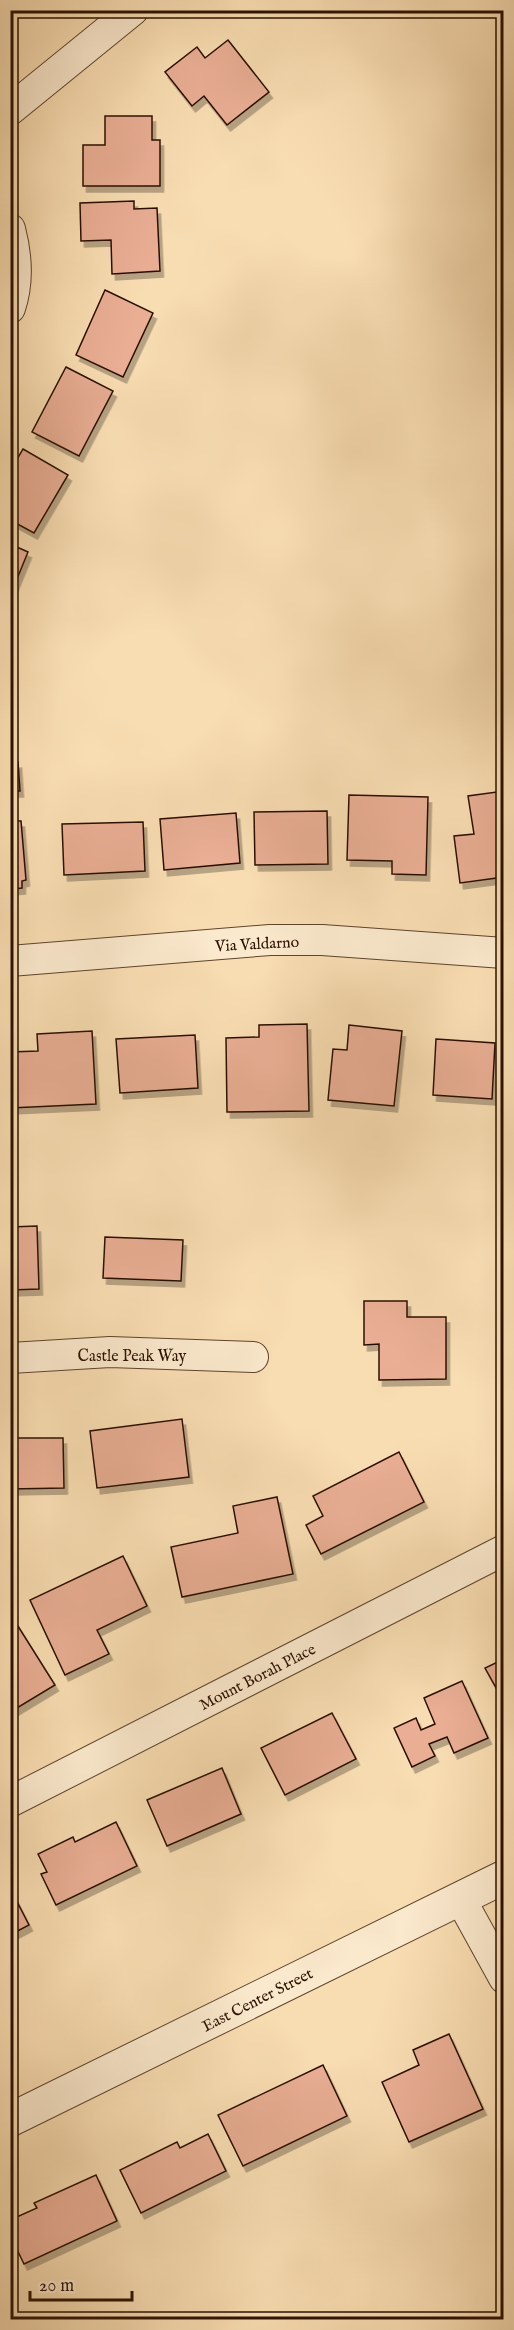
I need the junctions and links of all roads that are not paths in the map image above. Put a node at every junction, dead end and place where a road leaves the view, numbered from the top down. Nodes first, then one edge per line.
1 (133, 10) edge
2 (10, 111) edge
3 (10, 230) edge
4 (10, 308) edge
5 (504, 953) edge
6 (10, 961) edge
7 (253, 1357) dead end
8 (10, 1358) edge
9 (504, 1550) edge
10 (10, 1802) edge
11 (504, 1877) edge
12 (460, 1898) junction
13 (504, 1978) edge
14 (10, 2120) edge

1 - 2 street
3 - 4 street
5 - 6 street, Via Valdarno
7 - 8 street, Castle Peak Way
9 - 10 street, Mount Borah Place
11 - 12 street, East Center Street
12 - 13 street
12 - 14 street, East Center Street

